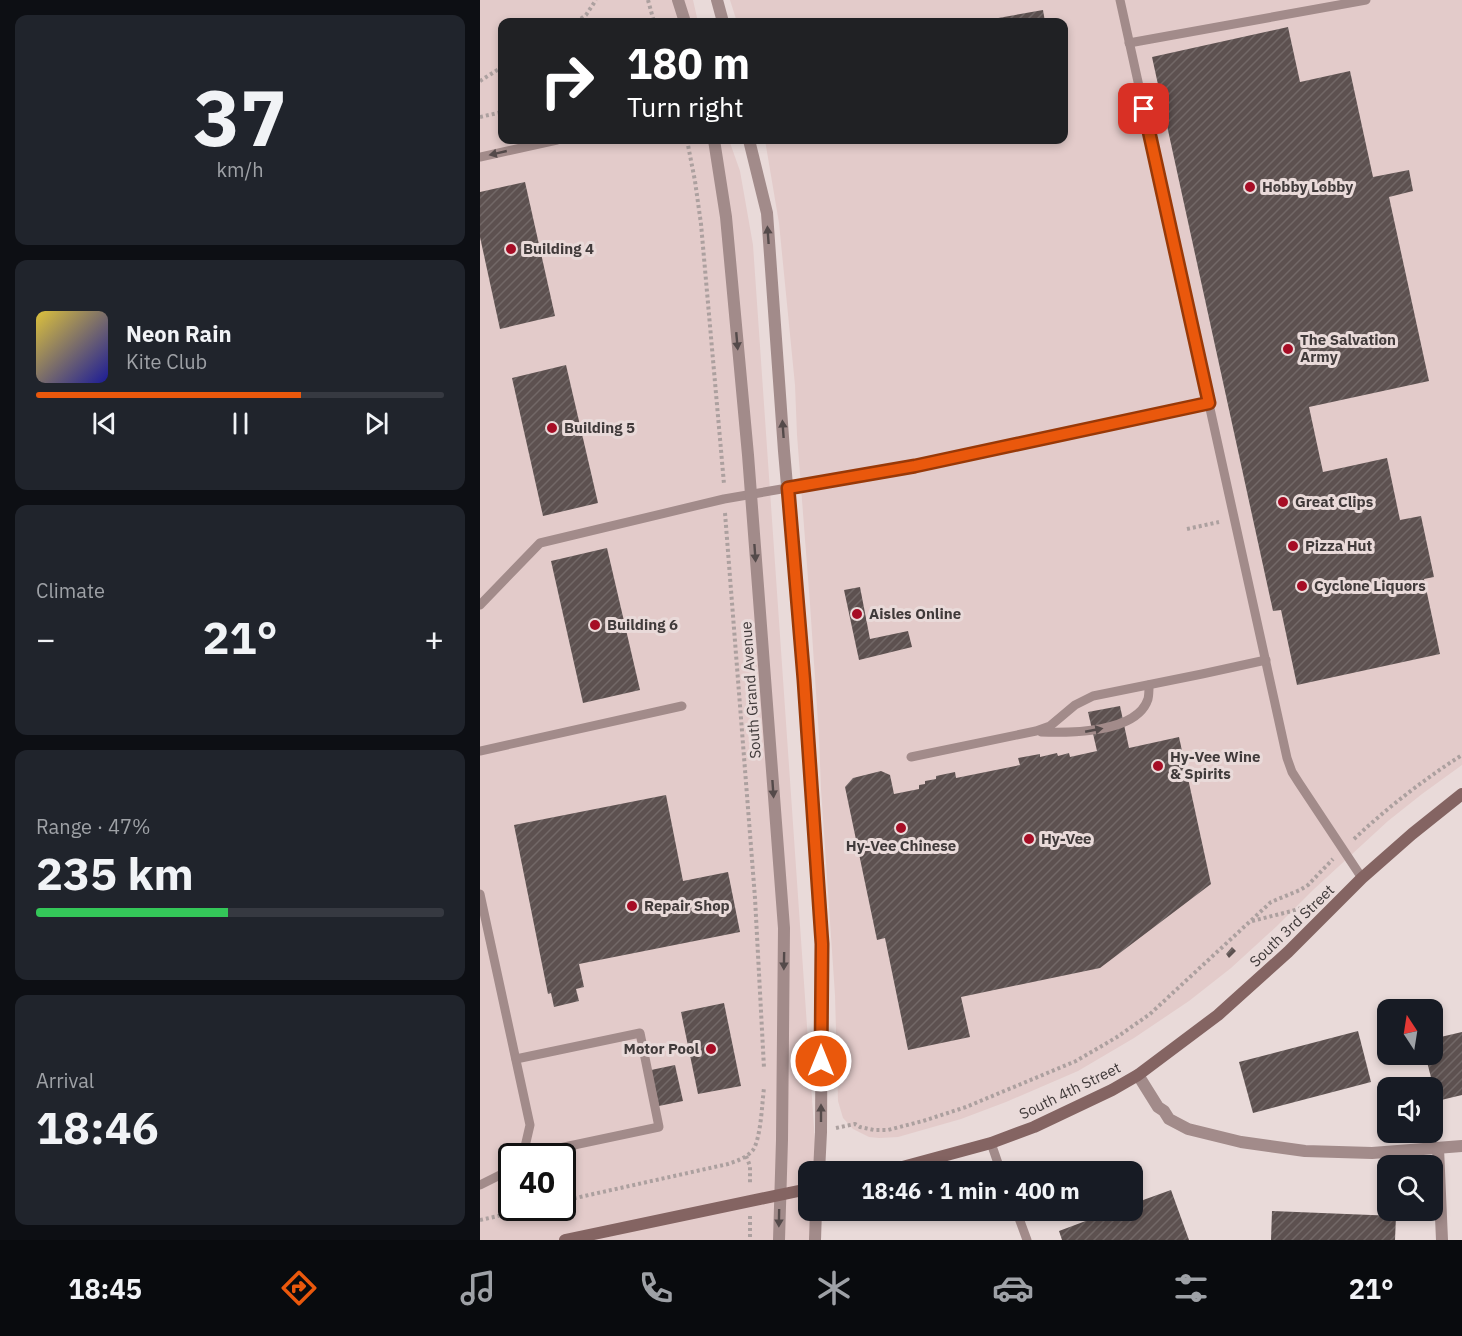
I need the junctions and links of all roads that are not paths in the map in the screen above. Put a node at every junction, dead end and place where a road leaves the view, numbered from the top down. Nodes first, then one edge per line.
1 (678, 0) edge
2 (717, 0) edge
3 (1120, 0) edge
4 (1366, 0) edge
5 (684, 18) edge
6 (722, 18) edge
7 (1129, 43) junction
8 (539, 144) edge
9 (715, 144) edge
10 (750, 144) edge
11 (480, 157) edge
12 (1209, 403) junction
13 (788, 488) junction
14 (750, 494) junction
15 (480, 605) edge
16 (1266, 660) junction
17 (1149, 684) junction
18 (682, 706) dead end
19 (1036, 731) junction
20 (480, 751) edge
21 (911, 757) dead end
22 (1462, 794) edge
23 (1362, 878) junction
24 (480, 894) edge
25 (516, 1059) junction
26 (1138, 1075) junction
27 (524, 1143) edge
28 (991, 1143) junction
29 (576, 1145) edge
30 (1462, 1146) edge
31 (1438, 1148) junction
32 (820, 1161) edge
33 (925, 1161) edge
34 (997, 1161) edge
35 (498, 1176) edge
36 (480, 1185) edge
37 (798, 1191) edge
38 (779, 1195) junction
39 (816, 1221) edge
40 (1020, 1221) edge
41 (564, 1240) edge
42 (779, 1240) edge
43 (815, 1240) edge
44 (1027, 1240) edge
45 (1442, 1240) edge

1 - 5 street
2 - 6 street
3 - 7 lane
4 - 7 lane
7 - 12 lane
8 -> 11 lane
9 -> 14 street, South Grand Avenue
13 -> 10 street
12 - 13 lane
12 - 16 lane
13 - 14 lane
32 -> 13 street
14 - 15 lane
14 -> 38 street, South Grand Avenue
16 - 17 lane
16 - 23 lane
17 - 19 lane
19 -> 17 lane
18 - 20 lane
19 - 21 lane
22 - 23 main road, South 3rd Street
23 - 26 main road, South 3rd Street
24 - 25 lane
25 - 27 lane
25 - 29 lane
26 - 28 main road, South 4th Street
26 - 31 street, South 4th Street
28 - 33 main road, South 4th Street
28 - 34 lane
30 - 31 street, South 4th Street
31 - 45 street
35 - 36 lane
37 - 38 main road
38 - 41 main road
38 -> 42 street, South Grand Avenue
39 - 43 street
40 - 44 lane

